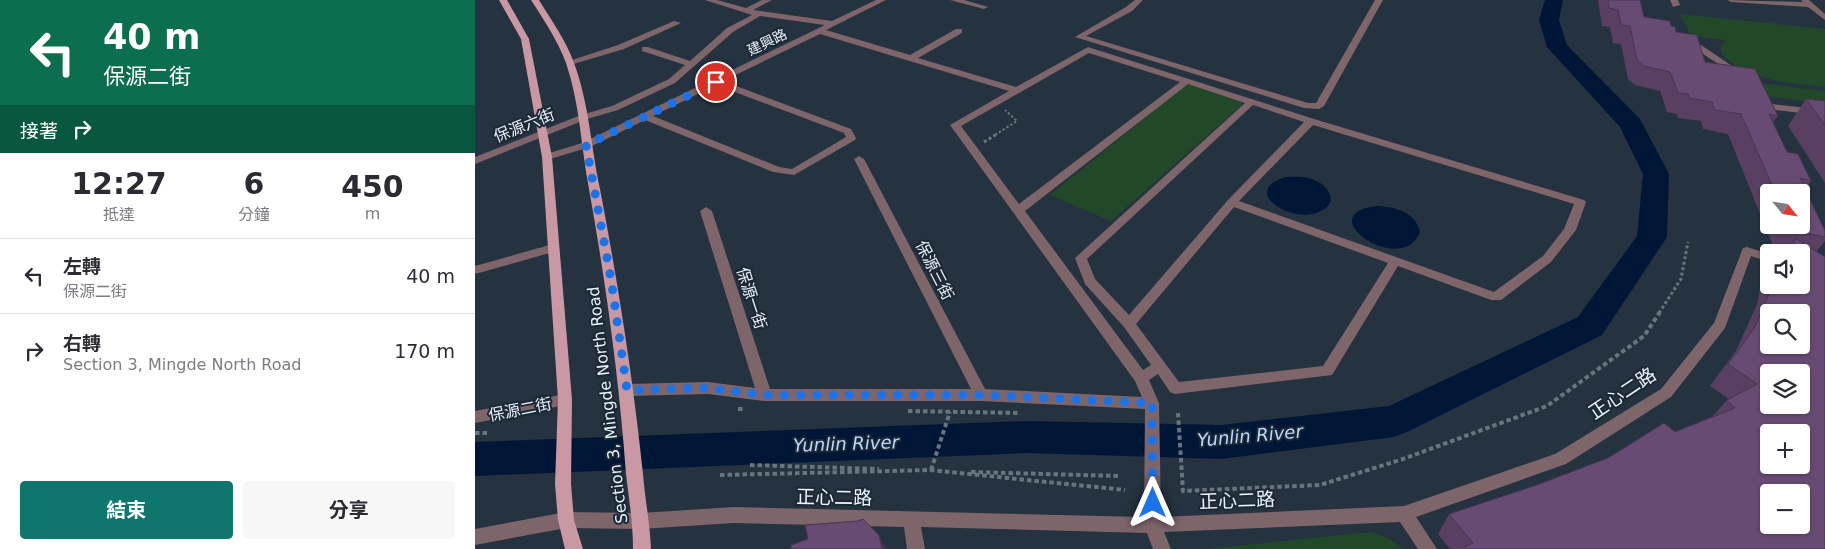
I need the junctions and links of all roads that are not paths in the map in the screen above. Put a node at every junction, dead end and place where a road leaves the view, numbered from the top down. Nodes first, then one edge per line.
1 (503, 0) edge
2 (535, 0) edge
3 (709, 0) edge
4 (768, 0) edge
5 (882, 0) edge
6 (954, 0) edge
7 (1139, 0) edge
8 (1379, 0) edge
9 (1731, 0) edge
10 (1808, 3) edge
11 (984, 7) dead end
12 (745, 11) junction
13 (759, 14) junction
14 (1825, 18) edge
15 (677, 23) dead end
16 (835, 24) junction
17 (820, 31) junction
18 (959, 31) dead end
19 (1689, 41) edge
20 (645, 49) dead end
21 (911, 58) junction
22 (570, 62) junction
23 (692, 64) junction
24 (1187, 81) junction
25 (716, 82) junction
26 (1016, 90) junction
27 (1252, 101) junction
28 (1825, 113) edge
29 (584, 116) junction
30 (645, 116) junction
31 (1311, 121) junction
32 (542, 134) junction
33 (586, 145) junction
34 (547, 158) junction
35 (859, 159) dead end
36 (476, 160) edge
37 (1232, 202) junction
38 (705, 210) dead end
39 (1018, 211) junction
40 (553, 248) junction
41 (1760, 255) edge
42 (1395, 261) junction
43 (475, 270) edge
44 (1129, 324) junction
45 (1160, 366) junction
46 (1141, 378) junction
47 (627, 390) junction
48 (765, 395) junction
49 (981, 395) junction
50 (565, 400) junction
51 (1152, 409) junction
52 (475, 418) edge
53 (1404, 514) junction
54 (566, 520) junction
55 (911, 520) junction
56 (1153, 521) junction
57 (641, 522) junction
58 (475, 538) edge
59 (574, 549) edge
60 (642, 549) edge
61 (916, 549) edge
62 (1162, 549) edge
63 (1428, 549) edge

1 - 32 main road
2 - 22 main road, Section 3, Mingde North Road
3 - 12 street, 建興路
4 - 12 street
5 - 16 street, 建興路
6 - 11 street
7 - 8 street
9 - 10 street
10 - 14 street
12 - 13 street, 建興路
13 - 16 street, 建興路
13 - 23 street, 保源六街
15 - 22 street
16 - 17 street, 建興路
17 - 21 street
17 - 25 street, 建興路
18 - 21 street
19 - 28 street
20 - 23 street
21 - 26 street
22 - 29 main road, Section 3, Mingde North Road
23 - 29 street, 保源六街
24 - 26 street
24 - 27 street
24 - 39 street
25 - 30 street, 建興路
25 - 30 street
26 - 39 street
27 - 31 street
27 - 44 street
29 - 32 street, 保源六街
29 - 33 main road, Section 3, Mingde North Road
30 - 33 street, 建興路
31 - 37 street
31 - 42 street
32 - 34 main road
32 - 36 street, 保源六街
33 - 34 street, 建興路
33 - 47 main road, Section 3, Mingde North Road
34 - 40 main road
35 - 49 street, 保源三街
37 - 42 street
37 - 44 street
38 - 48 street, 保源一街
39 - 46 street
40 - 43 street
40 - 50 main road
41 - 53 street, 正心二路
42 - 45 street
44 - 45 street
45 - 46 street
46 - 51 street
47 - 48 street
47 - 57 main road, Section 3, Mingde North Road
48 - 49 street
49 - 51 street
50 - 52 street, 保源二街
50 - 54 main road
51 - 56 street
53 - 56 street, 正心二路
53 - 63 street
54 - 57 street, 正心二路
54 - 58 street, 正心二路
54 - 59 main road
55 - 56 street, 正心二路
55 - 57 street, 正心二路
55 - 61 street
56 - 62 street
57 - 60 main road, Section 3, Mingde North Road

